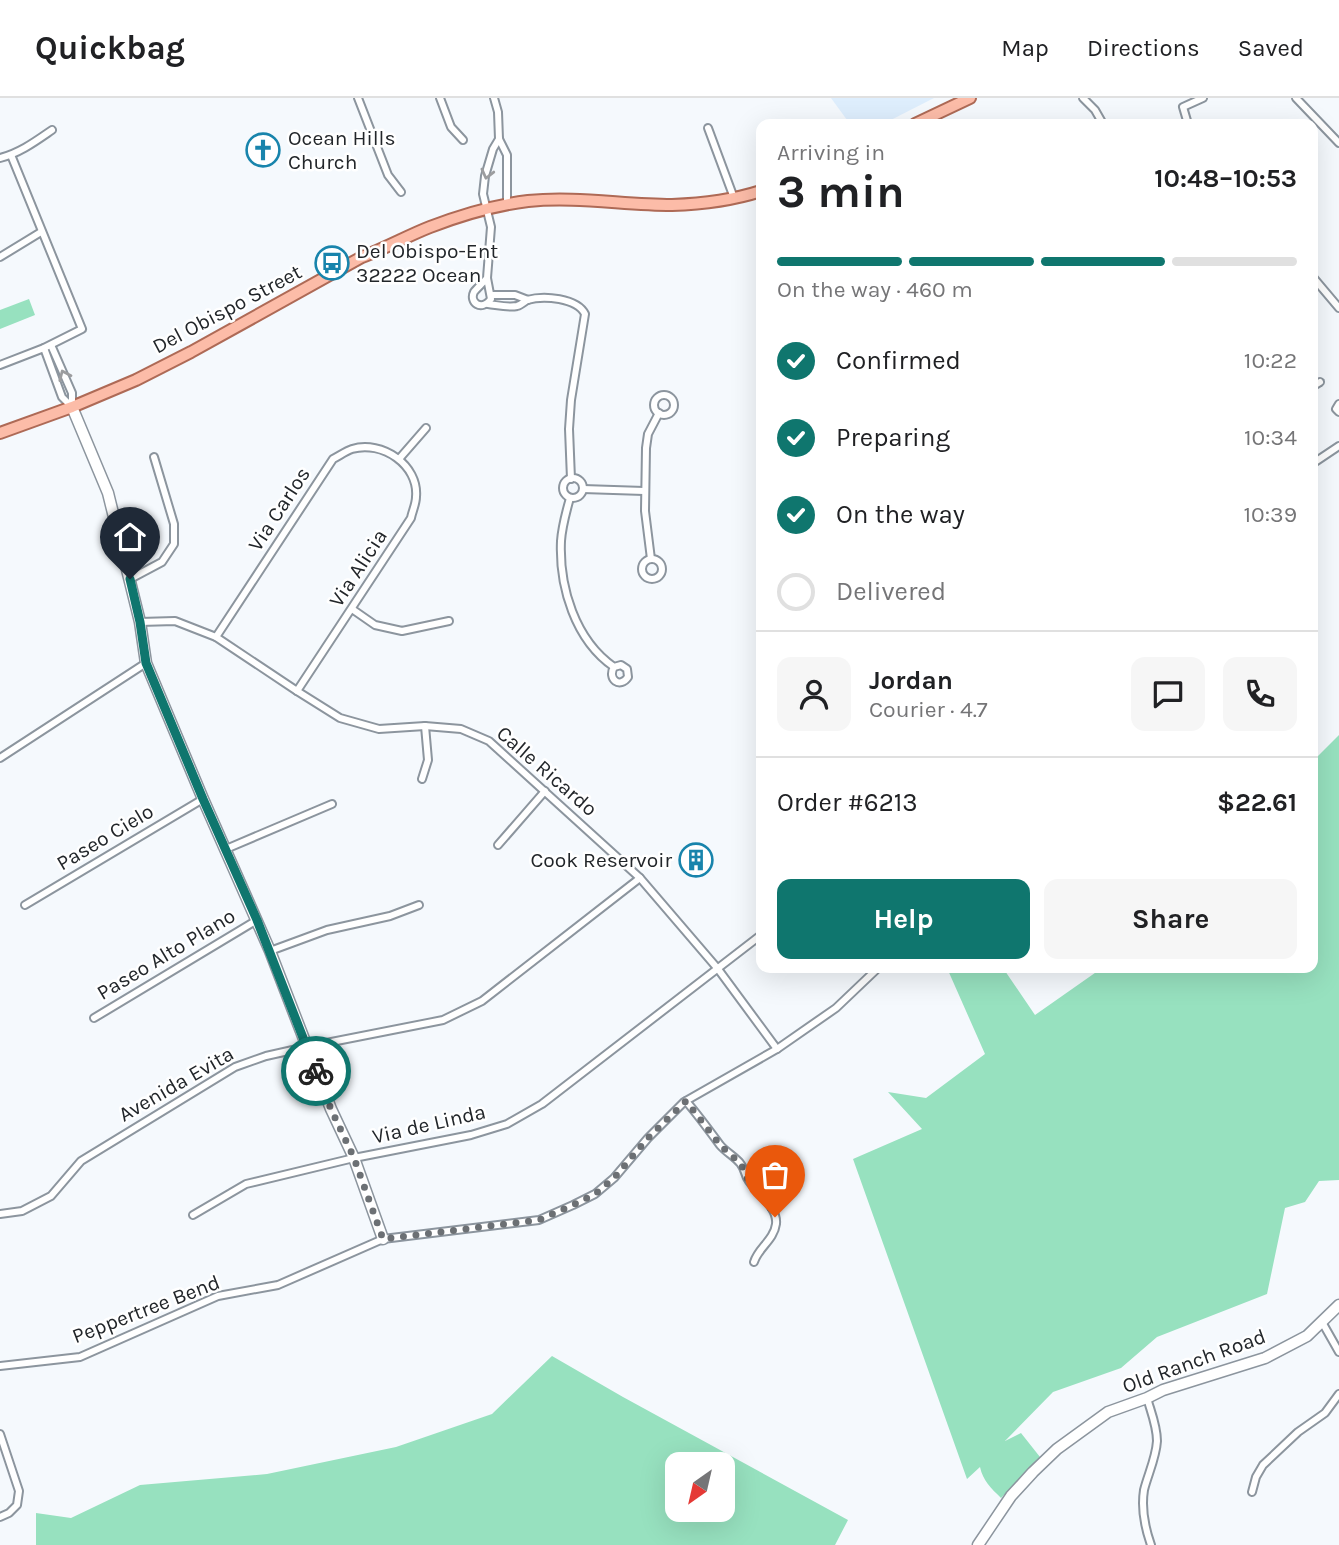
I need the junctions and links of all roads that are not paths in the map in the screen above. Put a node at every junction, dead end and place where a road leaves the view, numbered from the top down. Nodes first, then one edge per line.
1 (358, 98) edge
2 (440, 98) edge
3 (494, 98) edge
4 (970, 98) edge
5 (1083, 98) edge
6 (1203, 98) edge
7 (1296, 98) edge
8 (926, 119) edge
9 (1100, 119) edge
10 (1187, 119) edge
11 (1316, 119) edge
12 (1318, 121) edge
13 (708, 128) dead end
14 (52, 130) dead end
15 (499, 139) junction
16 (463, 140) dead end
17 (1339, 143) edge
18 (11, 155) junction
19 (0, 158) edge
20 (401, 192) dead end
21 (756, 192) edge
22 (734, 198) junction
23 (507, 205) junction
24 (486, 210) junction
25 (41, 232) junction
26 (0, 257) edge
27 (487, 278) junction
28 (1318, 283) edge
29 (491, 295) junction
30 (528, 300) junction
31 (488, 304) junction
32 (1339, 308) edge
33 (47, 347) junction
34 (0, 365) edge
35 (1339, 404) edge
36 (72, 407) junction
37 (1339, 412) edge
38 (659, 413) dead end
39 (426, 428) dead end
40 (0, 433) edge
41 (1339, 446) edge
42 (154, 457) dead end
43 (399, 458) junction
44 (1318, 460) edge
45 (571, 478) junction
46 (583, 489) junction
47 (644, 491) junction
48 (570, 498) junction
49 (651, 559) dead end
50 (130, 579) junction
51 (352, 609) junction
52 (449, 621) dead end
53 (140, 622) junction
54 (216, 637) junction
55 (146, 663) junction
56 (614, 667) dead end
57 (297, 691) junction
58 (425, 726) junction
59 (0, 758) edge
60 (422, 779) dead end
61 (545, 791) junction
62 (203, 799) junction
63 (332, 804) dead end
64 (498, 845) dead end
65 (226, 849) junction
66 (640, 878) junction
67 (25, 905) dead end
68 (419, 905) dead end
69 (257, 920) junction
70 (756, 938) edge
71 (270, 951) junction
72 (718, 969) junction
73 (873, 973) edge
74 (94, 1018) dead end
75 (306, 1047) junction
76 (777, 1049) junction
77 (686, 1101) junction
78 (354, 1158) junction
79 (0, 1214) edge
80 (193, 1215) dead end
81 (383, 1239) junction
82 (754, 1262) dead end
83 (1339, 1305) edge
84 (1322, 1322) junction
85 (1339, 1352) edge
86 (0, 1366) edge
87 (1339, 1394) edge
88 (1147, 1398) junction
89 (0, 1434) edge
90 (1252, 1492) dead end
91 (0, 1517) edge
92 (980, 1544) edge
93 (1151, 1545) edge

1 - 20 street
2 - 16 street
3 - 15 street
4 - 8 main road
5 - 9 street
6 - 10 street
7 - 11 street
12 - 17 street
13 - 22 street
14 - 18 street
15 - 23 street
15 -> 24 street
18 - 19 street
18 - 25 street
21 - 22 main road, Del Obispo Street
22 - 23 main road, Del Obispo Street
23 - 24 main road, Del Obispo Street
24 - 27 street
24 - 36 main road, Del Obispo Street
25 - 26 street
25 - 33 street
27 - 29 street
27 - 31 street
28 - 32 street
29 - 30 street
29 - 31 street
30 - 31 street
30 - 45 street
33 - 34 street
33 - 36 street
35 - 37 street
36 - 40 main road, Del Obispo Street
36 - 50 street
38 - 47 street
39 - 43 street
41 - 44 street
42 - 50 street
43 - 51 street, Via Alicia
43 - 54 street, Via Carlos
45 - 46 street
45 - 48 street
46 - 47 street
46 - 48 street
47 - 49 street
48 - 56 street
50 - 53 street
51 - 52 street
51 - 57 street, Via Alicia
53 - 54 street, Calle Ricardo
53 - 55 street
54 - 57 street, Calle Ricardo
55 - 59 street
55 - 62 street
57 - 58 street, Calle Ricardo
58 - 60 street
58 - 61 street, Calle Ricardo
61 - 64 street
61 - 66 street, Calle Ricardo
62 - 65 street
62 - 67 street, Paseo Cielo
63 - 65 street
65 - 69 street
66 - 72 street, Calle Ricardo
66 - 75 street, Avenida Evita
68 - 71 street
69 - 71 street
69 - 74 street, Paseo Alto Plano
70 - 72 street, Via de Linda
71 - 75 street
72 - 76 street, Calle Ricardo
72 - 78 street, Via de Linda
73 - 76 street, Peppertree Bend
75 - 78 street
75 - 79 street, Avenida Evita
76 - 77 street, Peppertree Bend
77 - 81 street, Peppertree Bend
77 - 82 street
78 - 80 street, Via de Linda
78 - 81 street
81 - 86 street, Peppertree Bend
83 - 84 street, Old Ranch Road
84 - 85 street
84 - 88 street, Old Ranch Road
87 - 90 street
88 - 92 street, Old Ranch Road
88 - 93 street
89 - 91 street

